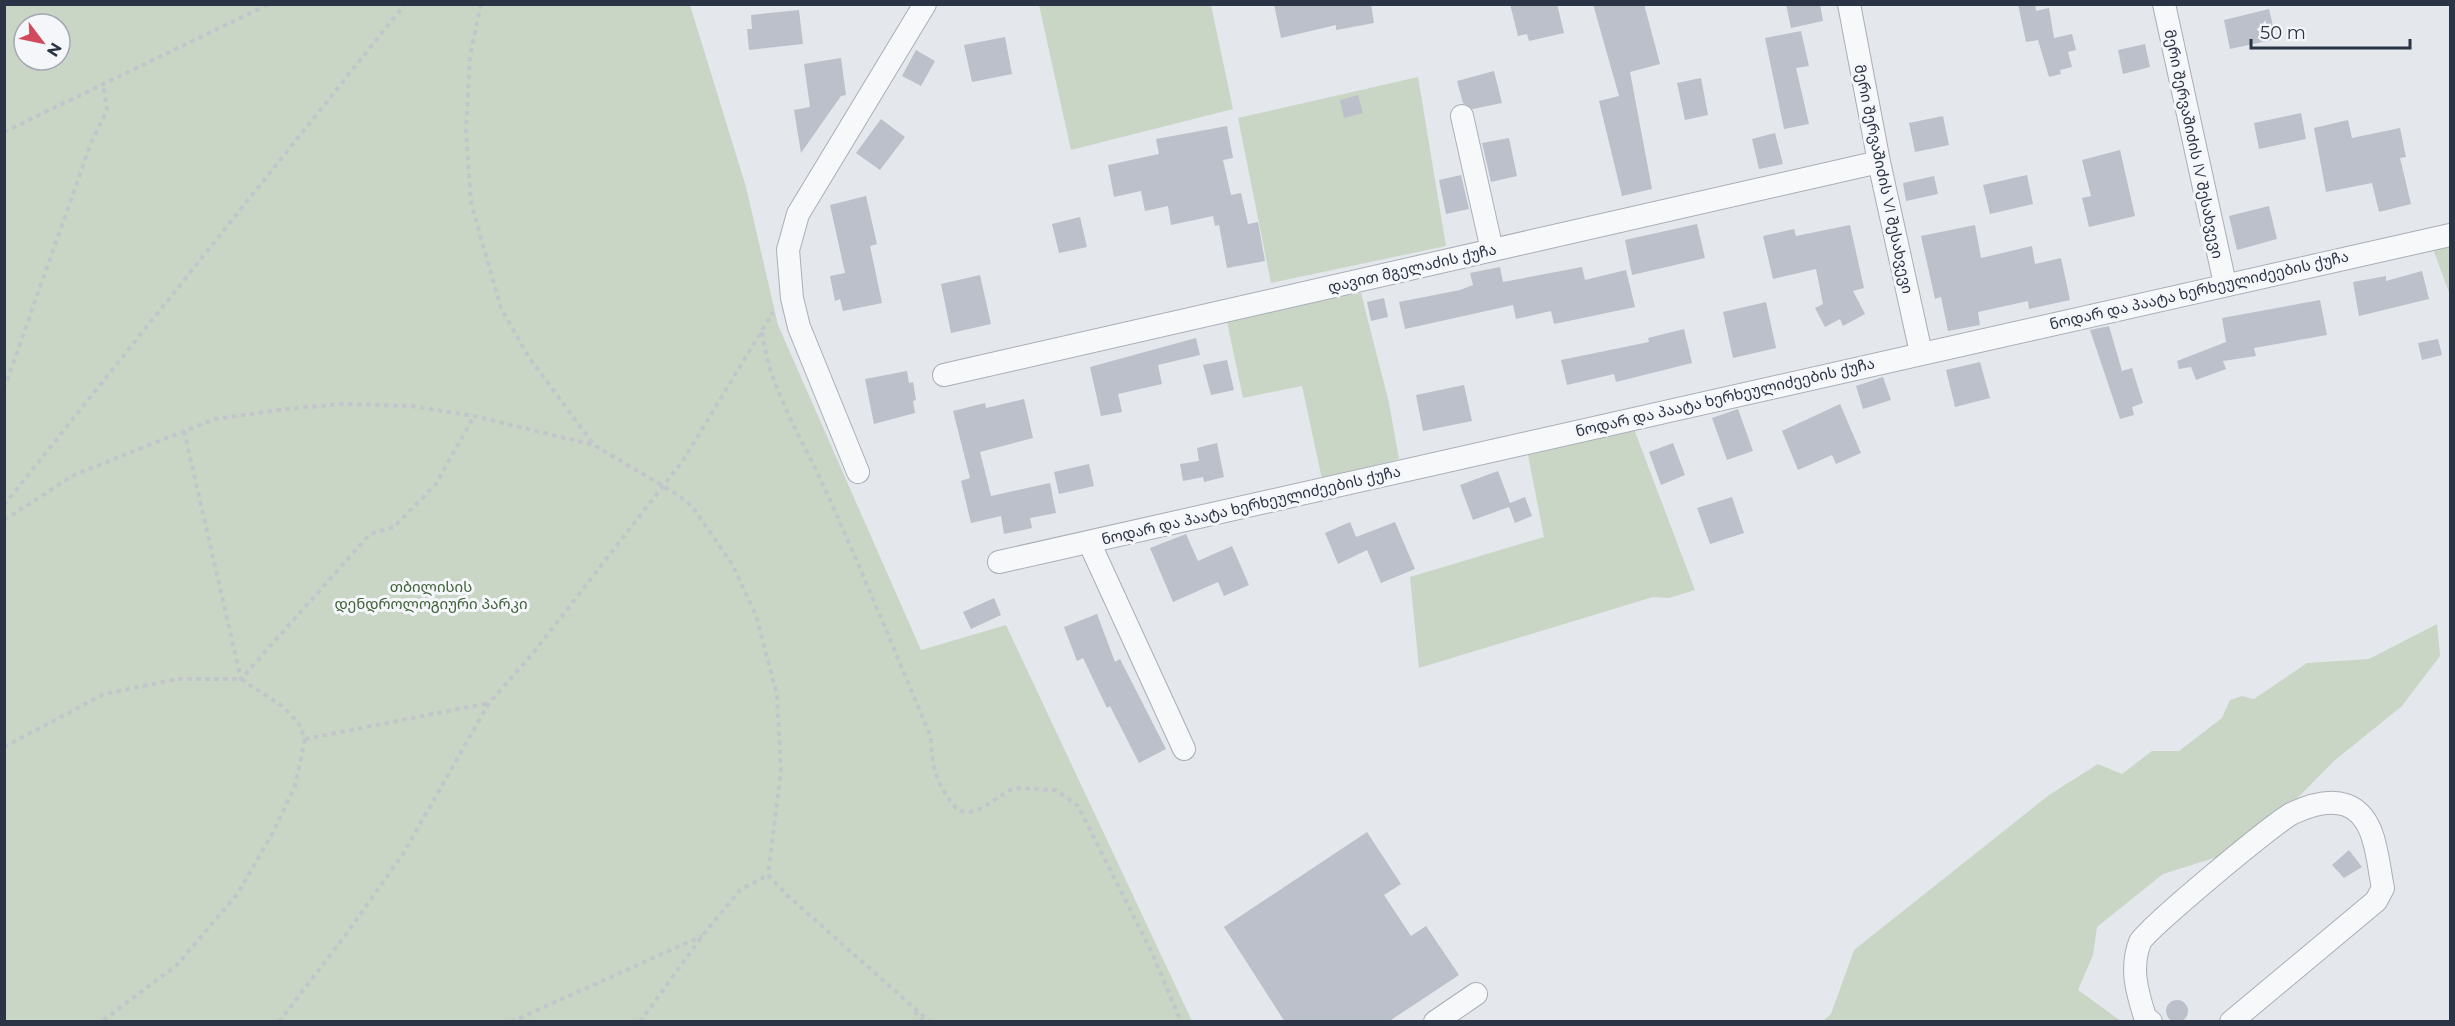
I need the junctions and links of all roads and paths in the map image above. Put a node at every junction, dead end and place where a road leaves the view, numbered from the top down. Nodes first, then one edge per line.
1 (269, 4) edge
2 (405, 4) edge
3 (481, 4) edge
4 (925, 4) edge
5 (1849, 4) edge
6 (2164, 4) edge
7 (104, 83) junction
8 (1462, 116) dead end
9 (4, 132) edge
10 (1879, 162) junction
11 (2451, 235) edge
12 (1492, 250) junction
13 (2225, 284) junction
14 (774, 310) dead end
15 (762, 332) junction
16 (1921, 353) junction
17 (944, 375) dead end
18 (4, 389) edge
19 (474, 416) junction
20 (184, 431) junction
21 (594, 445) junction
22 (858, 472) dead end
23 (661, 486) junction
24 (4, 505) edge
25 (4, 520) edge
26 (1089, 542) junction
27 (999, 562) dead end
28 (241, 679) junction
29 (489, 703) junction
30 (305, 739) junction
31 (4, 747) edge
32 (1184, 749) dead end
33 (768, 875) junction
34 (702, 936) junction
35 (1476, 994) dead end
36 (909, 1003) junction
37 (101, 1022) edge
38 (279, 1022) edge
39 (511, 1022) edge
40 (640, 1022) edge
41 (923, 1022) edge
42 (930, 1022) edge
43 (1181, 1022) edge
44 (1435, 1022) edge
45 (2151, 1022) edge
46 (2231, 1022) edge

1 - 7 path
2 - 24 path
3 - 21 path
4 - 22 street
5 - 10 street, მერი შერვაშიძის VI შესახვევი
6 - 13 street, მერი შერვაშიძის IV შესახვევი
7 - 9 path
7 - 18 path
8 - 12 street
10 - 12 street, დავით მგელაძის ქუჩა
10 - 16 street, მერი შერვაშიძის VI შესახვევი
11 - 13 street, ნოდარ და პაატა ხერხეულიძეების ქუჩა
12 - 17 street, დავით მგელაძის ქუჩა
13 - 16 street, ნოდარ და პაატა ხერხეულიძეების ქუჩა
14 - 15 path
15 - 23 path
15 - 43 path
16 - 26 street, ნოდარ და პაატა ხერხეულიძეების ქუჩა
19 - 20 path
19 - 21 path
19 - 28 path
20 - 25 path
20 - 28 path
21 - 23 path
23 - 29 path
23 - 33 path
26 - 27 street, ნოდარ და პაატა ხერხეულიძეების ქუჩა
26 - 32 street
28 - 30 path
28 - 31 path
29 - 30 path
29 - 38 path
30 - 37 path
33 - 34 path
33 - 36 path
34 - 39 path
34 - 40 path
35 - 44 street
36 - 41 path
36 - 42 path
45 - 46 street

